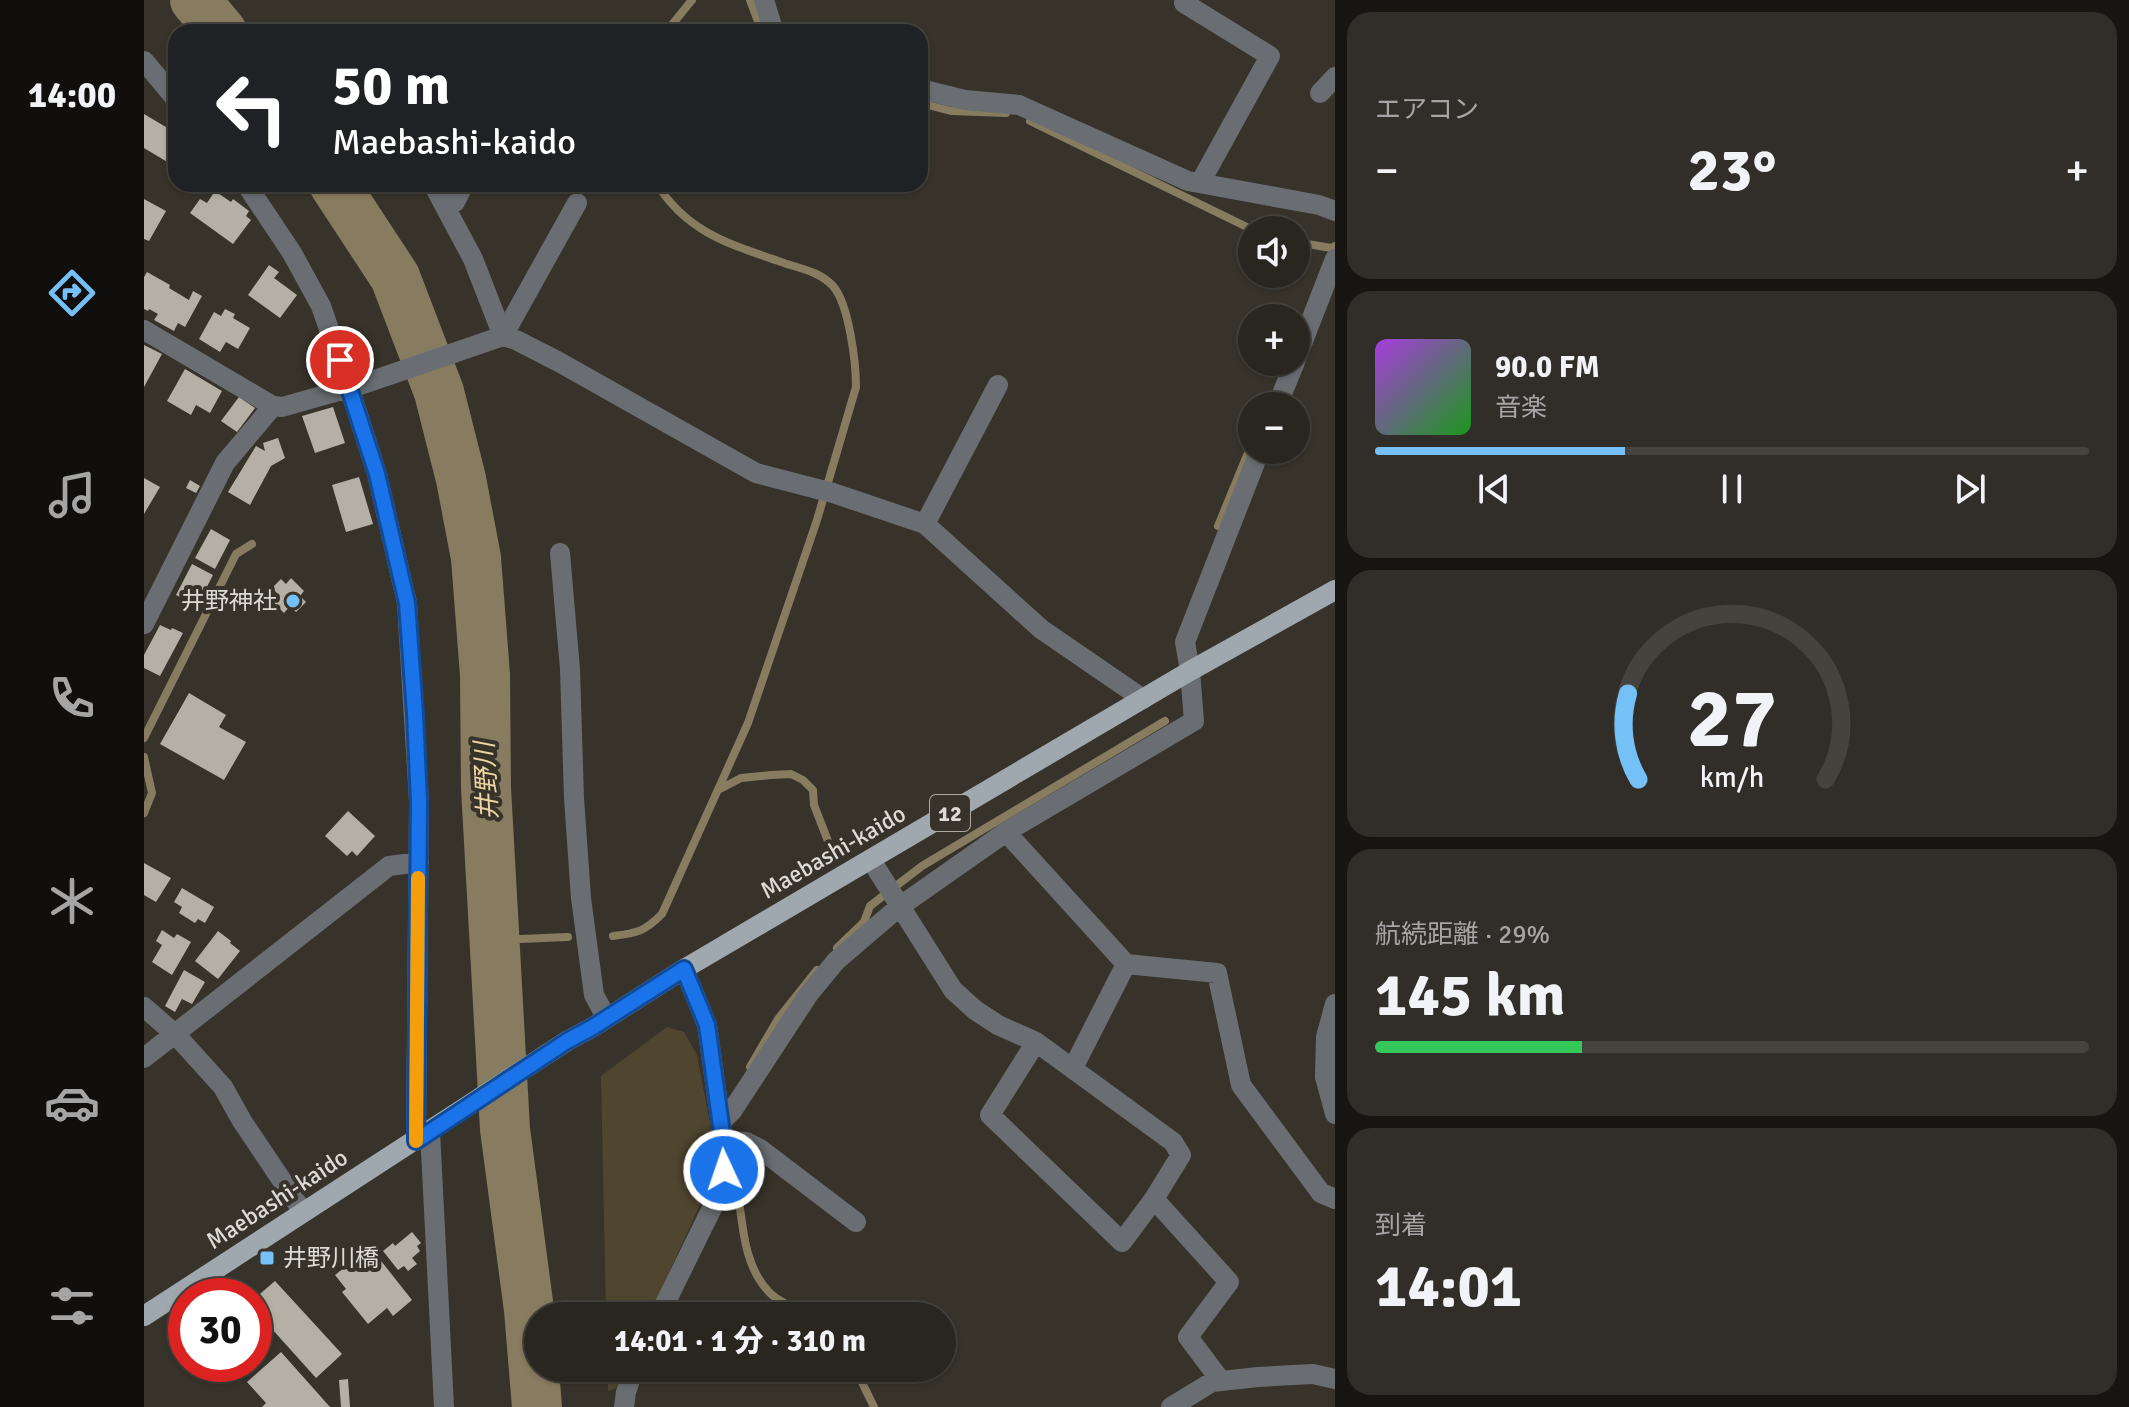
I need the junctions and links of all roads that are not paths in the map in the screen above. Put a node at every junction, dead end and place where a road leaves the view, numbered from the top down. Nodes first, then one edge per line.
1 (764, 0) edge
2 (1184, 3) dead end
3 (771, 24) edge
4 (144, 61) edge
5 (1335, 77) edge
6 (168, 90) edge
7 (928, 91) edge
8 (1320, 93) dead end
9 (1200, 183) junction
10 (251, 192) edge
11 (437, 192) edge
12 (460, 192) edge
13 (577, 203) dead end
14 (446, 208) junction
15 (1335, 211) edge
16 (1335, 259) edge
17 (1310, 322) edge
18 (144, 330) edge
19 (500, 337) junction
20 (998, 385) dead end
21 (355, 386) junction
22 (273, 406) junction
23 (1255, 464) edge
24 (925, 524) junction
25 (560, 553) dead end
26 (1335, 590) edge
27 (144, 624) edge
28 (1190, 671) junction
29 (1143, 699) junction
30 (1006, 832) junction
31 (871, 860) junction
32 (419, 862) junction
33 (899, 907) junction
34 (1126, 964) junction
35 (684, 969) junction
36 (1335, 1004) edge
37 (144, 1007) edge
38 (606, 1017) junction
39 (176, 1035) junction
40 (1036, 1042) junction
41 (144, 1058) edge
42 (1073, 1068) junction
43 (1335, 1114) edge
44 (722, 1131) junction
45 (428, 1133) junction
46 (1154, 1199) junction
47 (1335, 1199) edge
48 (303, 1212) junction
49 (856, 1222) dead end
50 (666, 1302) edge
51 (144, 1316) edge
52 (1335, 1379) edge
53 (1221, 1381) junction
54 (629, 1382) edge
55 (444, 1407) edge
56 (624, 1407) edge
57 (1171, 1407) edge

1 - 3 street
2 - 9 street
4 - 6 street
5 - 8 street
7 - 9 street
9 - 15 street
10 - 21 street
11 - 14 street
12 - 14 street
13 - 19 street
14 - 19 street
16 - 17 street
18 - 22 street
19 - 21 street
19 - 24 street
20 - 24 street
21 - 22 street
21 - 32 street
22 - 27 street
23 - 28 street
24 - 29 street
25 - 38 street
26 - 28 main road, Maebashi-kaido / 12
28 - 29 main road, Maebashi-kaido / 12
28 - 30 street
29 - 31 main road, Maebashi-kaido / 12
30 - 33 street
30 - 34 street
31 - 33 street
31 - 35 main road, Maebashi-kaido / 12
32 - 39 street
32 - 45 street
33 - 40 street
33 - 44 street
34 - 42 street
34 - 47 street
35 - 38 main road, Maebashi-kaido / 12
35 - 44 street
36 - 43 street
37 - 39 street
38 - 45 main road, Maebashi-kaido / 12
39 - 41 street
39 - 48 street
40 - 42 street
40 - 46 street
42 - 46 street
44 - 49 street
44 - 50 street
45 - 48 main road, Maebashi-kaido / 12
45 - 55 street
46 - 53 street
48 - 51 main road, Maebashi-kaido / 12
52 - 53 street
53 - 57 street
54 - 56 street

